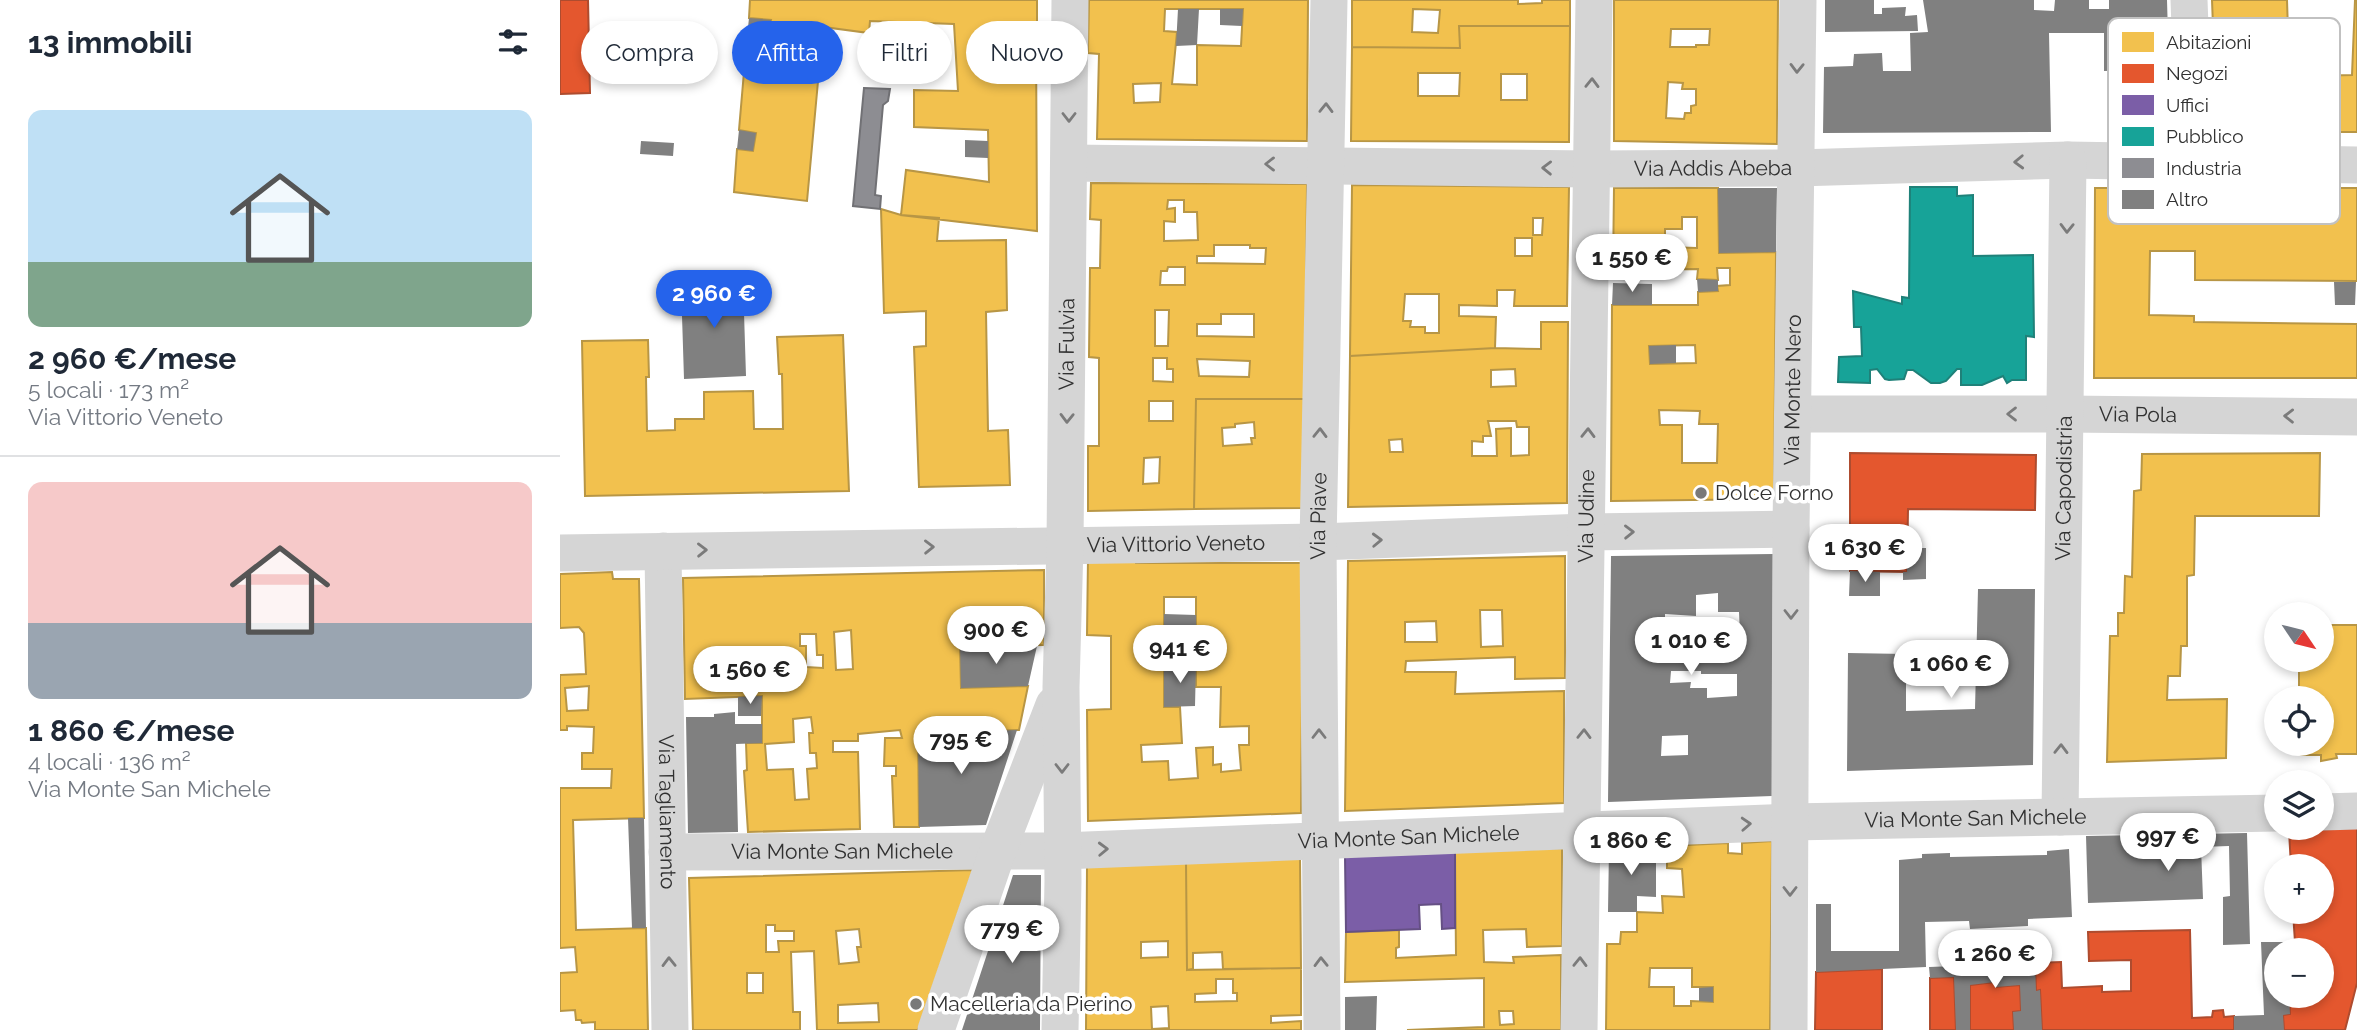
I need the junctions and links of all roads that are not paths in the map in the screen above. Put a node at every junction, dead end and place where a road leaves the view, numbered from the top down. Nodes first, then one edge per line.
1 (1070, 0) edge
2 (1329, 0) edge
3 (1594, 0) edge
4 (1798, 0) edge
5 (2189, 0) edge
6 (2190, 18) edge
7 (2068, 160) junction
8 (2108, 161) edge
9 (1069, 163) junction
10 (1325, 165) junction
11 (1797, 168) junction
12 (1590, 169) junction
13 (1793, 414) junction
14 (2065, 414) junction
15 (2357, 417) edge
16 (1791, 529) junction
17 (1587, 533) junction
18 (1318, 542) junction
19 (1065, 545) junction
20 (663, 551) junction
21 (560, 554) edge
22 (1061, 687) junction
23 (2357, 811) edge
24 (2334, 812) edge
25 (2264, 813) edge
26 (2060, 817) junction
27 (1790, 822) junction
28 (1582, 831) junction
29 (1320, 841) junction
30 (998, 850) junction
31 (1062, 851) junction
32 (667, 852) junction
33 (670, 1030) edge
34 (936, 1030) edge
35 (1060, 1030) edge
36 (1322, 1030) edge
37 (1579, 1030) edge
38 (1790, 1030) edge

1 -> 9 street, Via Fulvia
10 -> 2 street, Via Piave
12 -> 3 street, Via Udine
4 -> 11 street, Via Monte Nero
5 - 6 street
7 - 8 street, Via Addis Abeba
7 -> 11 street, Via Addis Abeba
7 -> 14 street, Via Capodistria
10 -> 9 street, Via Addis Abeba
9 -> 19 street, Via Fulvia
12 -> 10 street, Via Addis Abeba
18 -> 10 street, Via Piave
11 - 12 street, Via Addis Abeba
11 - 13 street, Via Monte Nero
17 -> 12 street, Via Udine
14 -> 13 street, Via Pola
13 - 16 street, Via Monte Nero
15 -> 14 street, Via Pola
26 -> 14 street, Via Capodistria
17 -> 16 street, Via Vittorio Veneto
16 -> 27 street, Via Monte Nero
18 -> 17 street, Via Vittorio Veneto
28 -> 17 street, Via Udine
18 - 19 street, Via Vittorio Veneto
29 -> 18 street, Via Piave
20 -> 19 street, Via Vittorio Veneto
19 - 22 street, Via Fulvia
20 - 21 street, Via Vittorio Veneto
20 - 32 street, Via Tagliamento
22 - 30 street, Via Fulvia
22 -> 31 street, Via Fulvia
23 - 24 street
25 - 26 street, Via Monte San Michele
26 - 27 street, Via Monte San Michele
28 -> 27 street, Via Monte San Michele
27 -> 38 street, Via Monte Nero
28 - 29 street, Via Monte San Michele
37 -> 28 street, Via Udine
31 -> 29 street, Via Monte San Michele
36 -> 29 street, Via Piave
30 - 31 street, Via Monte San Michele
30 - 32 street, Via Monte San Michele
30 - 34 street, Via Fulvia
31 - 35 street, Via Fulvia
33 -> 32 street, Via Tagliamento

